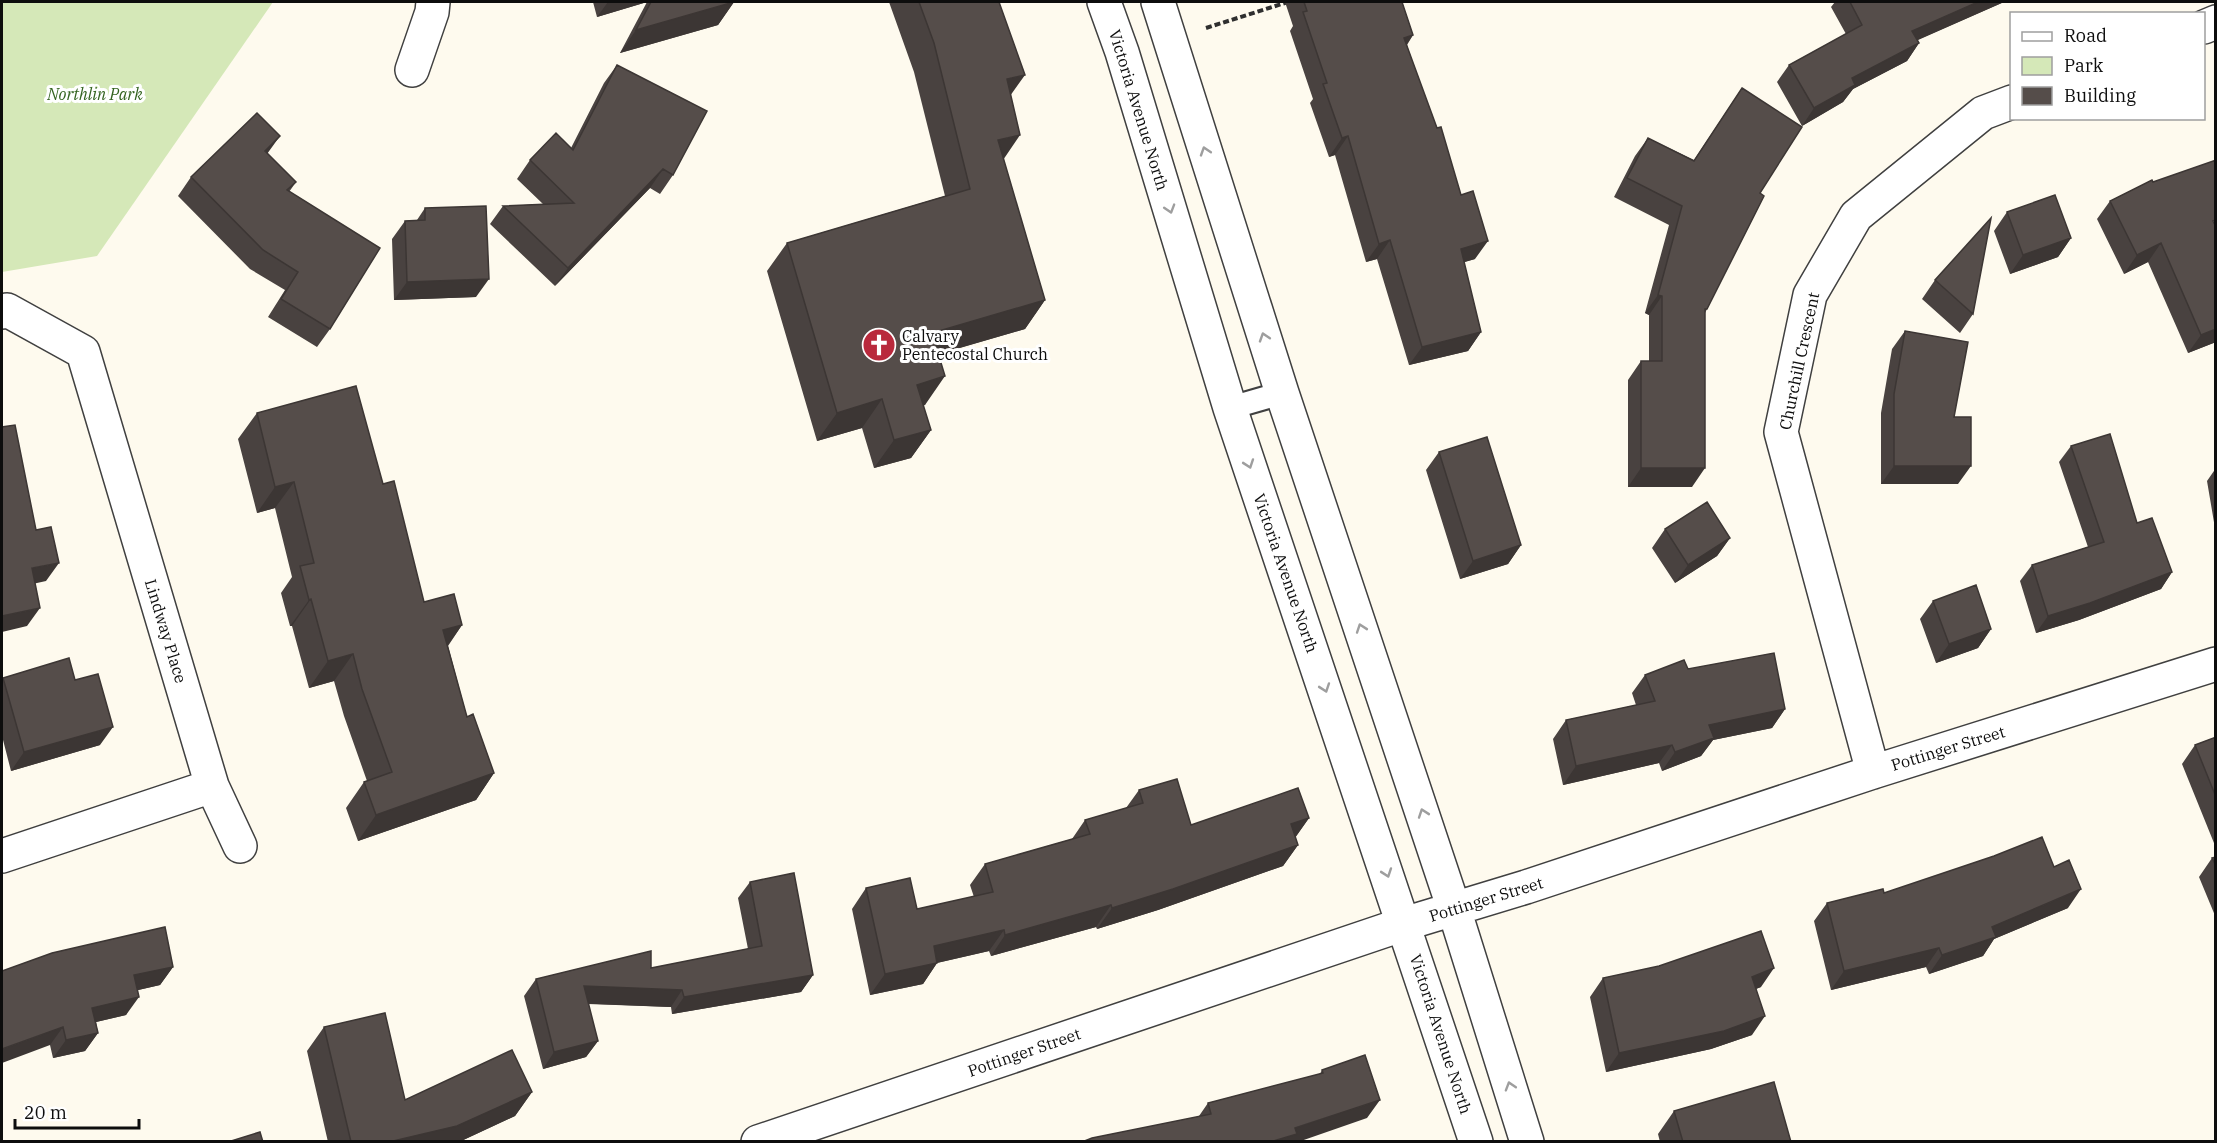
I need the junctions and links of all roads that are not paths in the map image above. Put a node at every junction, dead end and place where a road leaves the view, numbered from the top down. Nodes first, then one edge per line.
1 (433, 2) edge
2 (1104, 2) edge
3 (1158, 2) edge
4 (412, 70) dead end
5 (2010, 103) edge
6 (2, 312) edge
7 (1282, 393) junction
8 (1230, 408) junction
9 (2216, 664) edge
10 (1873, 772) junction
11 (212, 786) junction
12 (240, 846) dead end
13 (2, 856) edge
14 (1454, 909) junction
15 (1404, 924) junction
16 (758, 1142) edge
17 (1476, 1142) edge
18 (1527, 1142) edge

1 - 4 street
2 -> 8 street, Victoria Avenue North
7 -> 3 street
5 - 10 street, Churchill Crescent
6 - 11 street, Lindway Place
7 - 8 lane
14 -> 7 street
8 -> 15 street, Victoria Avenue North
9 - 10 street, Pottinger Street
10 - 14 street, Pottinger Street
11 - 12 street, Lindway Place
11 - 13 street
14 - 15 street, Pottinger Street
18 -> 14 street
15 - 16 street, Pottinger Street
15 - 17 street, Victoria Avenue North

